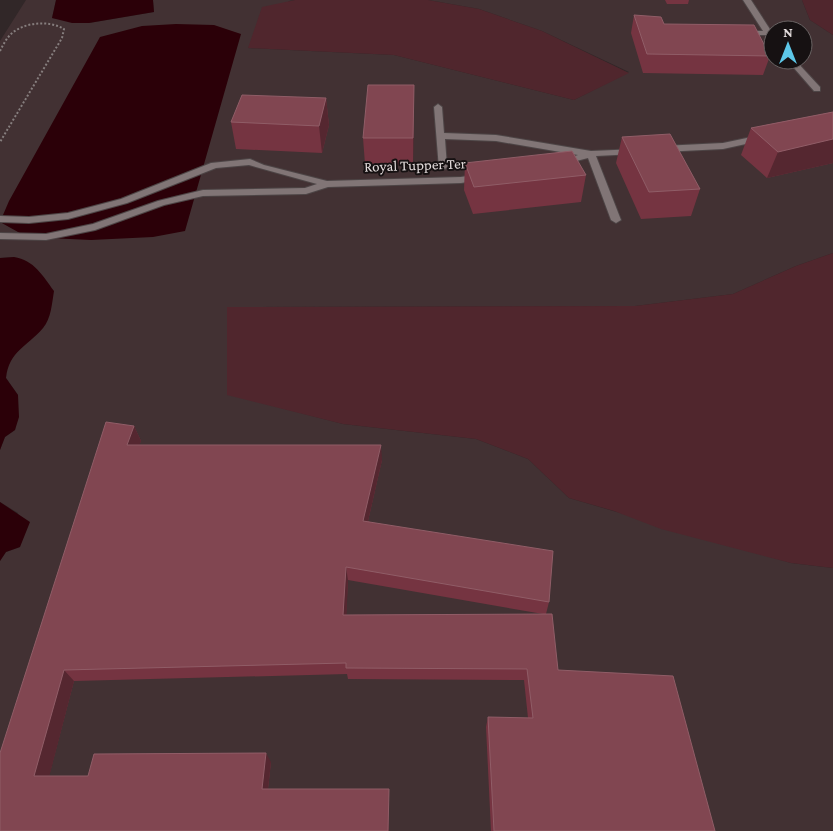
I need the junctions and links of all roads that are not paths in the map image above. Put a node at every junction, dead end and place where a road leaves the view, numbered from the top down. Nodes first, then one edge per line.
1 (747, 0) edge
2 (763, 26) edge
3 (737, 33) edge
4 (763, 33) edge
5 (800, 70) edge
6 (818, 89) dead end
7 (438, 107) dead end
8 (440, 136) junction
9 (769, 136) edge
10 (591, 154) junction
11 (549, 165) edge
12 (442, 166) dead end
13 (265, 168) junction
14 (490, 175) edge
15 (182, 180) junction
16 (327, 184) junction
17 (252, 192) junction
18 (193, 196) junction
19 (0, 219) edge
20 (616, 220) dead end
21 (0, 236) edge

1 - 2 street
3 - 4 street
5 - 6 street
7 - 8 street, Royal Tupper Ter
8 - 10 street, Royal Tupper Ter
8 - 12 street, Royal Tupper Ter
9 - 10 street, Royal Tupper Ter
10 - 11 street, Royal Tupper Ter
10 - 20 street
13 - 15 street, Royal Tupper Ter
13 - 16 street, Royal Tupper Ter
13 - 17 street, Royal Tupper Ter
14 - 16 street, Royal Tupper Ter
15 - 18 street
15 - 19 street, Royal Tupper Ter
16 - 17 street, Royal Tupper Ter
17 - 18 street, Royal Tupper Ter
18 - 21 street, Royal Tupper Ter

